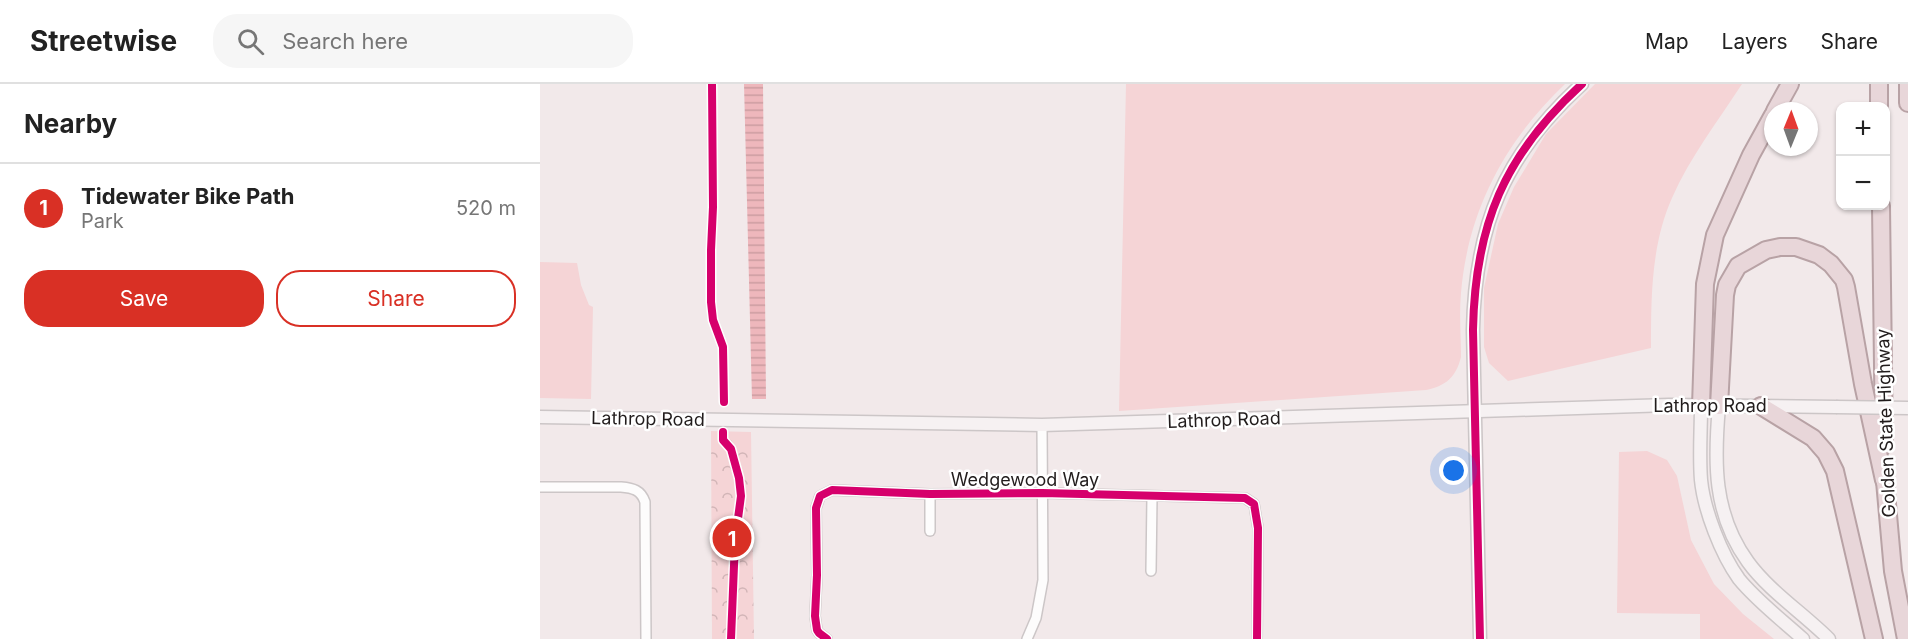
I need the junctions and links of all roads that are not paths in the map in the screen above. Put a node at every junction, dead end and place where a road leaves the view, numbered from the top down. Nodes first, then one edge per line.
1 (1582, 84) edge
2 (1790, 84) edge
3 (1879, 84) edge
4 (1908, 84) edge
5 (1780, 102) edge
6 (1879, 102) edge
7 (1908, 103) edge
8 (1764, 131) edge
9 (1881, 210) edge
10 (1701, 406) junction
11 (1719, 406) junction
12 (1761, 406) junction
13 (1908, 408) edge
14 (1475, 411) junction
15 (540, 417) edge
16 (1042, 425) junction
17 (1884, 480) junction
18 (540, 487) edge
19 (1042, 493) junction
20 (930, 494) junction
21 (1152, 496) junction
22 (930, 531) dead end
23 (1151, 571) dead end
24 (646, 639) edge
25 (827, 639) edge
26 (1027, 639) edge
27 (1257, 639) edge
28 (1480, 639) edge
29 (1803, 639) edge
30 (1828, 639) edge
31 (1874, 639) edge
32 (1906, 639) edge

1 - 14 main road
2 - 5 highway
3 - 6 highway
4 - 7 highway
8 - 10 highway
9 - 17 highway, Golden State Highway
10 - 11 main road, Lathrop Road
10 - 14 main road, Lathrop Road
10 - 29 main road
11 - 12 main road, Lathrop Road
11 - 17 highway
11 - 30 main road
12 - 13 main road, Lathrop Road, bridge
12 - 31 highway
14 - 16 main road, Lathrop Road
14 - 28 main road
15 - 16 main road, Lathrop Road
16 - 19 street
17 - 32 highway, Golden State Highway
18 - 24 street
19 - 20 street, Wedgewood Way
19 - 21 street, Wedgewood Way
19 - 26 street
20 - 22 street, Wedgewood Way
20 - 25 street, Wedgewood Way
21 - 23 street
21 - 27 street, Wedgewood Way

